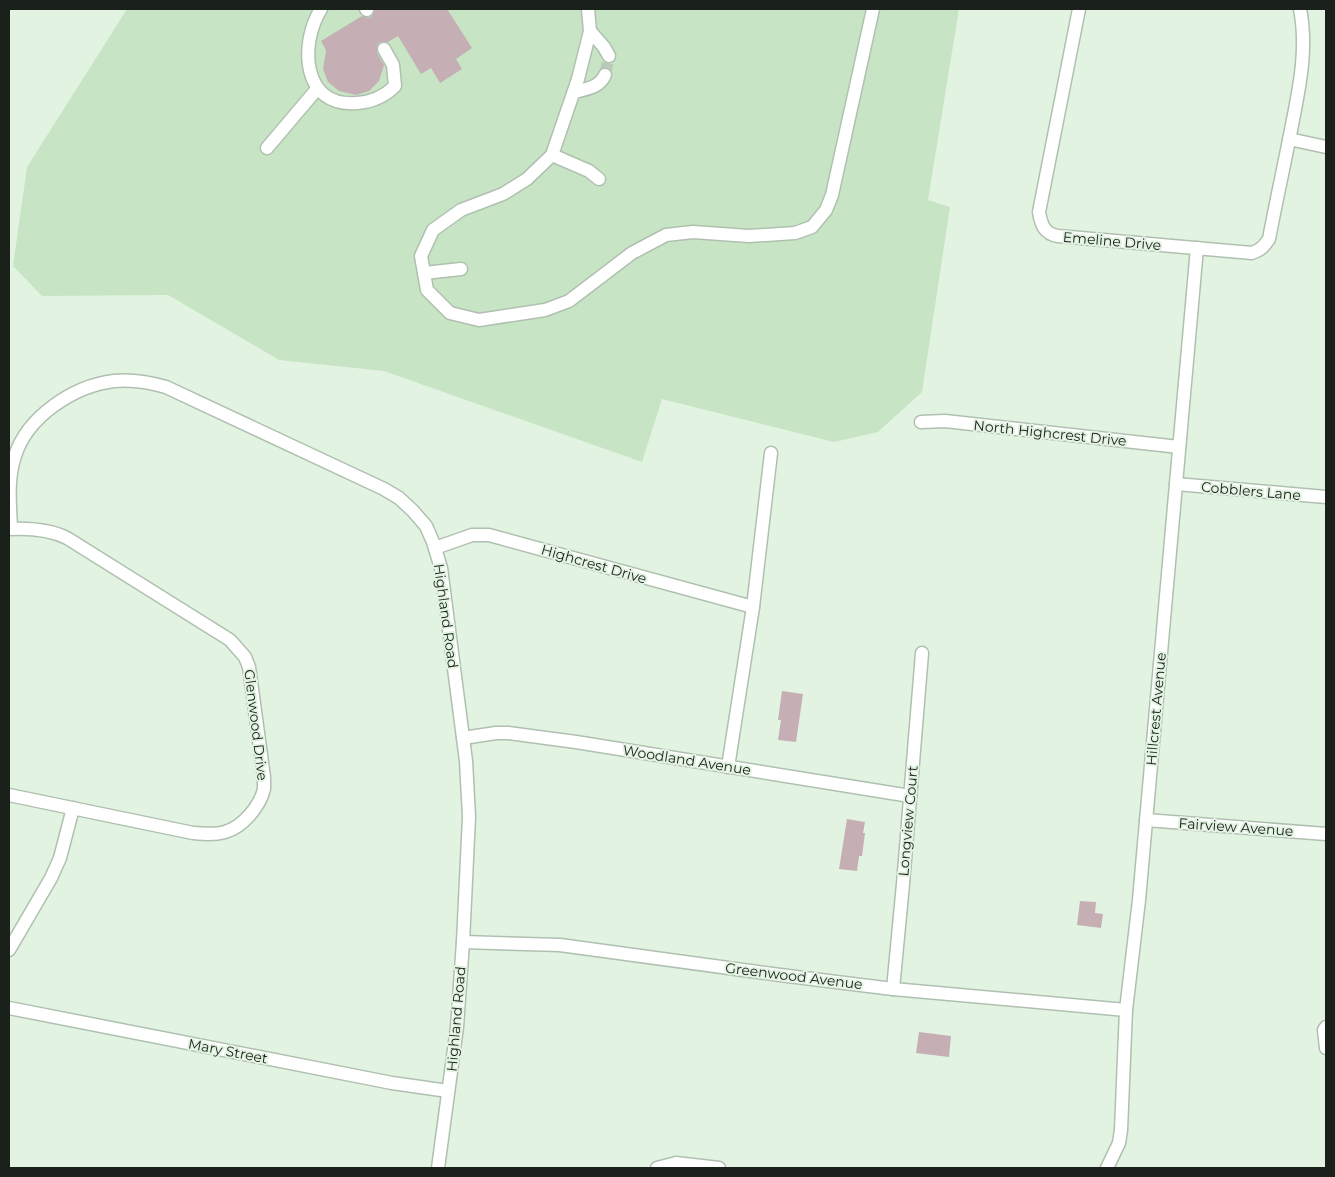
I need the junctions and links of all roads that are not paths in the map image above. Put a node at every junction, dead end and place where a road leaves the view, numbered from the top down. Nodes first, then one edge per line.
1 (322, 9) edge
2 (588, 9) edge
3 (873, 9) edge
4 (1079, 9) edge
5 (1300, 9) edge
6 (590, 31) junction
7 (384, 49) dead end
8 (609, 56) dead end
9 (605, 75) tunnel mouth
10 (316, 89) junction
11 (574, 92) junction
12 (1290, 139) junction
13 (1326, 147) edge
14 (267, 148) dead end
15 (552, 155) junction
16 (599, 179) dead end
17 (1197, 248) junction
18 (461, 269) dead end
19 (424, 274) junction
20 (921, 422) dead end
21 (1179, 447) junction
22 (771, 453) dead end
23 (1176, 484) junction
24 (1326, 497) edge
25 (10, 528) edge
26 (435, 548) junction
27 (753, 607) junction
28 (922, 653) dead end
29 (463, 738) junction
30 (728, 767) junction
31 (9, 795) edge
32 (910, 796) junction
33 (73, 808) junction
34 (1146, 820) junction
35 (1326, 834) edge
36 (462, 942) junction
37 (9, 950) edge
38 (893, 989) junction
39 (9, 1008) edge
40 (1126, 1010) junction
41 (1326, 1027) edge
42 (1326, 1048) edge
43 (448, 1091) junction
44 (438, 1168) edge
45 (657, 1168) edge
46 (719, 1168) edge
47 (1107, 1168) edge

1 - 10 street
2 - 6 street
3 - 19 street
4 - 17 street, Emeline Drive
5 - 12 street, Emeline Drive
6 - 8 street
6 - 11 street
7 - 10 street
9 - 11 street
10 - 14 street
11 - 15 street
12 - 13 street
12 - 17 street, Emeline Drive
15 - 16 street
15 - 19 street
17 - 21 street, Hillcrest Avenue
18 - 19 street
20 - 21 street, North Highcrest Drive
21 - 23 street, Hillcrest Avenue
22 - 27 street
23 - 24 street, Cobblers Lane
23 - 34 street, Hillcrest Avenue
25 - 26 street, Highland Road
25 - 33 street, Glenwood Drive
26 - 27 street, Highcrest Drive
26 - 29 street, Highland Road
27 - 30 street
28 - 32 street, Longview Court
29 - 30 street, Woodland Avenue
29 - 36 street, Highland Road
30 - 32 street, Woodland Avenue
31 - 33 street, Glenwood Drive
32 - 38 street, Longview Court
33 - 37 street
34 - 35 street, Fairview Avenue
34 - 40 street, Hillcrest Avenue
36 - 38 street, Greenwood Avenue
36 - 43 street, Highland Road
38 - 40 street, Greenwood Avenue
39 - 43 street, Mary Street
40 - 47 street, Hillcrest Avenue
41 - 42 street
43 - 44 street, Highland Road
45 - 46 street

